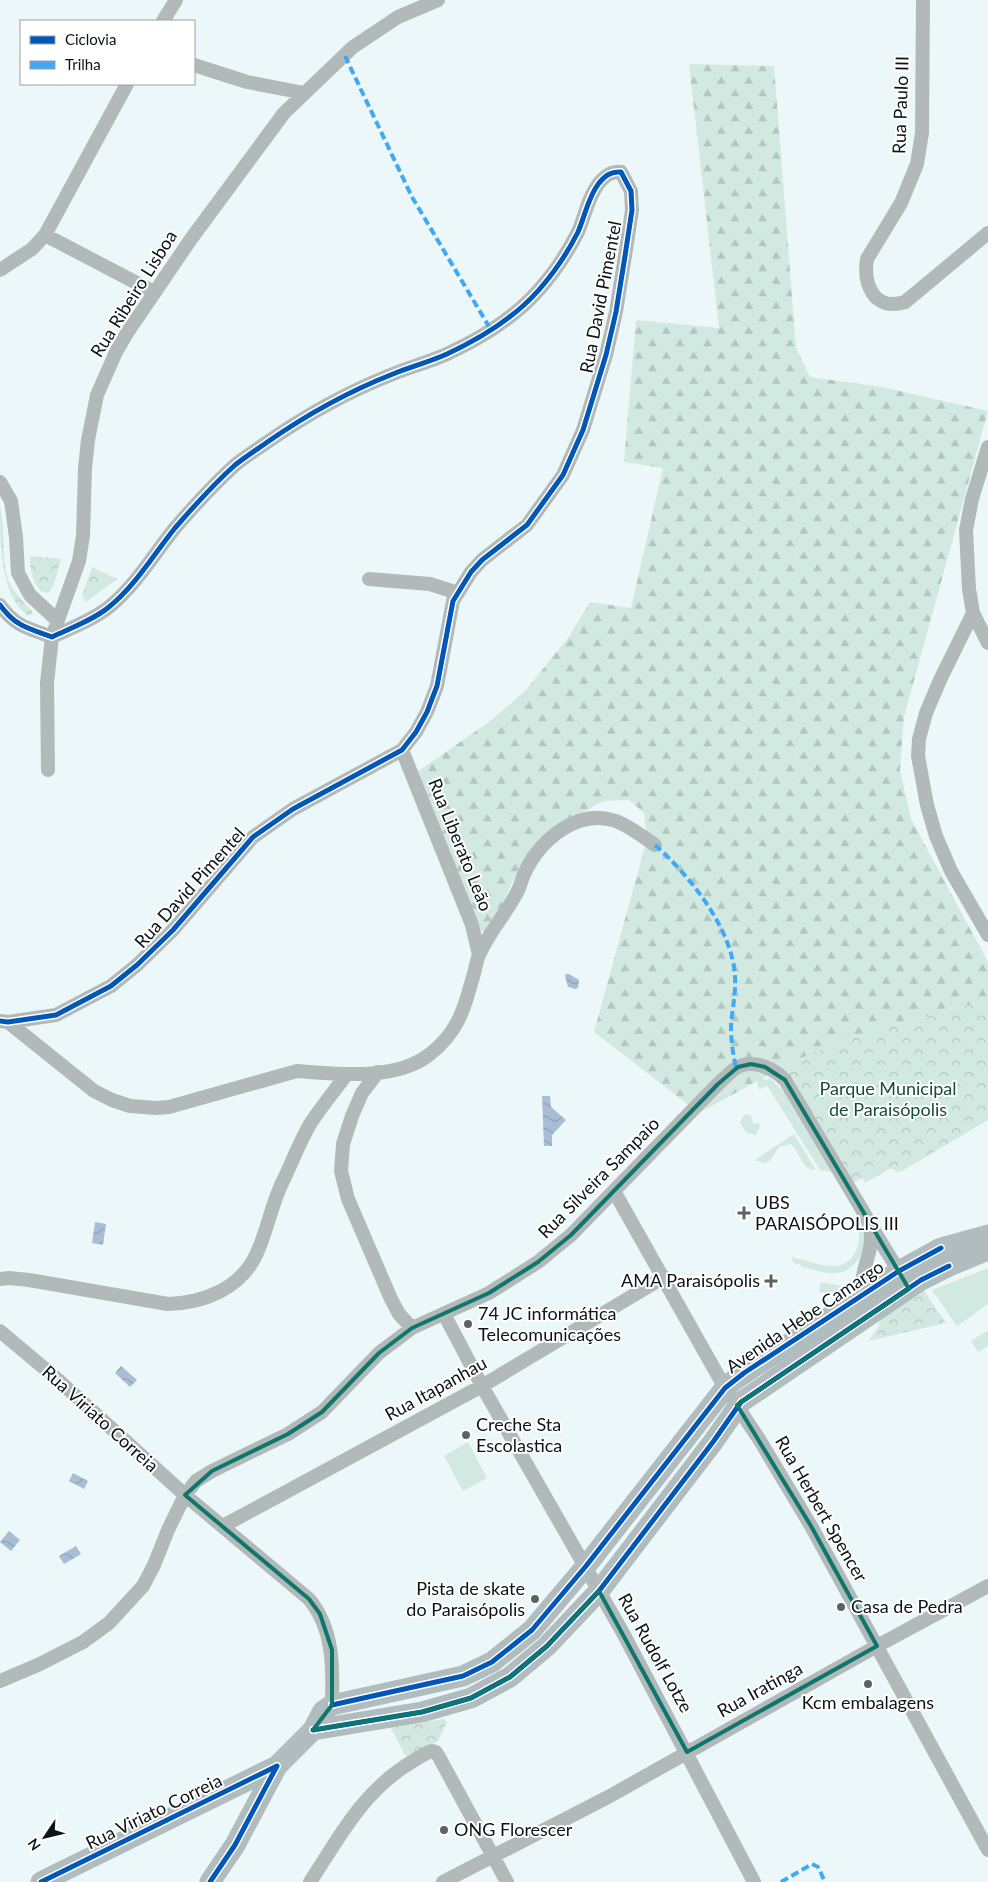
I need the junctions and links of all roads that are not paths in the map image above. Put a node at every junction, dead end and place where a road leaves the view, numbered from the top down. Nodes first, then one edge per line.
1 (176, 0) edge
2 (438, 0) edge
3 (923, 0) edge
4 (164, 20) edge
5 (195, 65) edge
6 (126, 85) edge
7 (304, 93) junction
8 (988, 233) edge
9 (45, 235) junction
10 (0, 270) edge
11 (154, 292) junction
12 (988, 447) edge
13 (0, 482) edge
14 (369, 579) dead end
15 (458, 593) junction
16 (0, 605) edge
17 (974, 613) junction
18 (57, 620) junction
19 (52, 637) junction
20 (988, 642) edge
21 (402, 750) junction
22 (48, 770) dead end
23 (655, 845) dead end
24 (988, 935) edge
25 (479, 955) junction
26 (4, 1022) edge
27 (378, 1072) junction
28 (346, 1075) junction
29 (614, 1191) junction
30 (870, 1224) junction
31 (988, 1234) edge
32 (988, 1250) edge
33 (664, 1277) junction
34 (0, 1279) edge
35 (904, 1280) junction
36 (873, 1302) junction
37 (444, 1314) junction
38 (412, 1328) junction
39 (0, 1331) edge
40 (482, 1386) junction
41 (725, 1388) junction
42 (737, 1406) junction
43 (185, 1495) junction
44 (223, 1526) junction
45 (586, 1566) junction
46 (988, 1586) edge
47 (600, 1591) junction
48 (877, 1646) junction
49 (0, 1682) edge
50 (332, 1704) junction
51 (313, 1730) junction
52 (687, 1752) junction
53 (277, 1766) junction
54 (988, 1850) edge
55 (493, 1857) junction
56 (41, 1882) edge
57 (210, 1882) edge
58 (310, 1882) edge
59 (443, 1882) edge
60 (507, 1882) edge
61 (754, 1882) edge

1 - 4 street
2 - 7 street, Rua Ribeiro Lisboa
3 - 8 street, Rua Paulo III
5 - 7 street
6 - 9 street
7 - 11 street, Rua Ribeiro Lisboa
9 - 10 street
9 - 11 street
11 - 18 street, Rua Ribeiro Lisboa
12 - 17 street
13 - 18 street
14 - 15 street
15 - 19 street, Rua David Pimentel
15 - 21 street, Rua David Pimentel
16 - 19 street
17 - 20 street
17 - 24 street
18 - 19 street, Rua Ribeiro Lisboa
19 - 22 street, Rua Ribeiro Lisboa
21 - 25 street, Rua Liberato Leão
21 - 26 street, Rua David Pimentel
23 - 25 street
25 - 27 street
26 - 28 street
27 - 28 street
27 - 38 street
28 - 34 street
29 - 30 street, Rua Silveira Sampaio
29 - 33 street, Rua Herbert Spencer
29 - 37 street, Rua Silveira Sampaio
30 - 35 street
30 - 36 street
31 - 35 main road, Avenida Hebe Camargo
32 - 35 main road, Avenida Hebe Camargo
33 - 40 street, Rua Itapanhau
33 - 41 street, Rua Herbert Spencer
35 - 36 main road, Avenida Hebe Camargo
36 - 41 main road, Avenida Hebe Camargo
36 - 42 main road, Avenida Hebe Camargo
37 - 38 street, Rua Silveira Sampaio
37 - 40 street, Rua Rudolf Lotze
38 - 43 street, Rua Silveira Sampaio
39 - 43 street, Rua Viriato Correia
40 - 44 street, Rua Itapanhau
40 - 45 street, Rua Rudolf Lotze
41 - 42 street, Rua Herbert Spencer
41 - 45 main road, Avenida Hebe Camargo
42 - 47 main road, Avenida Hebe Camargo
42 - 48 street, Rua Herbert Spencer
43 - 44 street, Rua Viriato Correia
43 - 49 street, Rua Silveira Sampaio
44 - 50 street, Rua Viriato Correia
45 - 47 street, Rua Rudolf Lotze
45 - 50 main road, Avenida Hebe Camargo
46 - 48 street, Rua Iratinga
47 - 51 main road, Avenida Hebe Camargo
47 - 52 street, Rua Rudolf Lotze
48 - 52 street, Rua Iratinga
48 - 54 street, Rua Herbert Spencer
50 - 51 main road, Rua Viriato Correia
51 - 53 main road, Rua Viriato Correia
52 - 55 street, Rua Iratinga
52 - 61 street, Rua Rudolf Lotze
53 - 56 main road, Rua Viriato Correia
53 - 57 main road
55 - 58 street
55 - 59 street, Rua Iratinga
55 - 60 street

